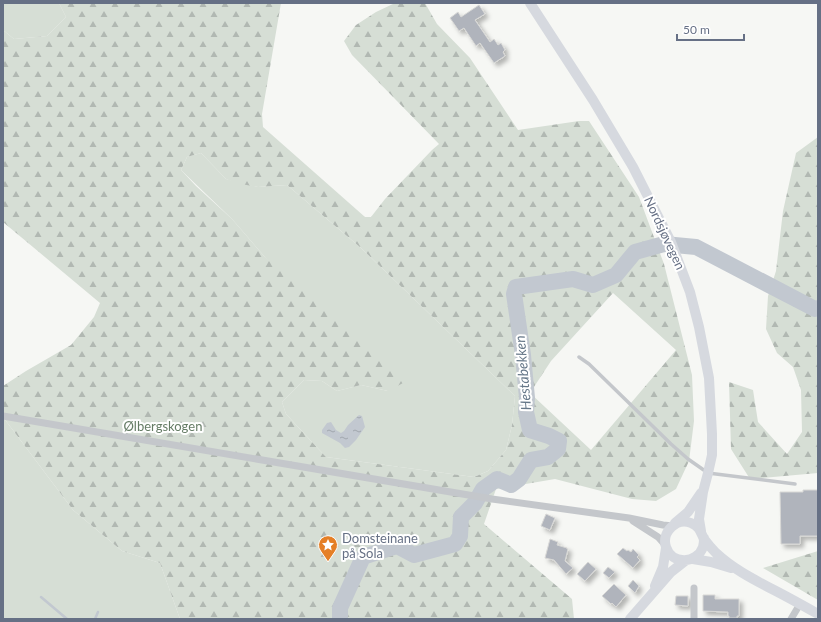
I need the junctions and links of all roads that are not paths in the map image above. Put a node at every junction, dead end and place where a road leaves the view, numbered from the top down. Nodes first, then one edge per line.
1 (530, 3) edge
2 (579, 357) dead end
3 (3, 416) edge
4 (708, 473) junction
5 (795, 484) dead end
6 (703, 492) junction
7 (630, 518) junction
8 (673, 525) junction
9 (702, 534) junction
10 (666, 547) junction
11 (689, 560) junction
12 (735, 569) junction
13 (694, 588) dead end
14 (651, 596) junction
15 (800, 604) junction
16 (818, 614) edge
17 (630, 619) edge
18 (694, 619) edge
19 (791, 619) edge

1 - 4 main road, Nordsjøvegen
2 - 4 lane
3 - 7 street
4 - 5 lane
4 - 6 main road, Nordsjøvegen
6 - 8 main road, Nordsjøvegen
6 - 9 main road, Nordsjøvegen
7 - 8 street
7 - 10 street
8 - 9 main road
8 - 10 main road
9 - 11 main road
9 - 12 main road
10 - 11 main road
10 - 14 main road
11 - 12 main road
11 - 14 main road
12 - 15 main road
13 - 18 street
14 - 17 main road
15 - 16 main road
15 - 19 street

